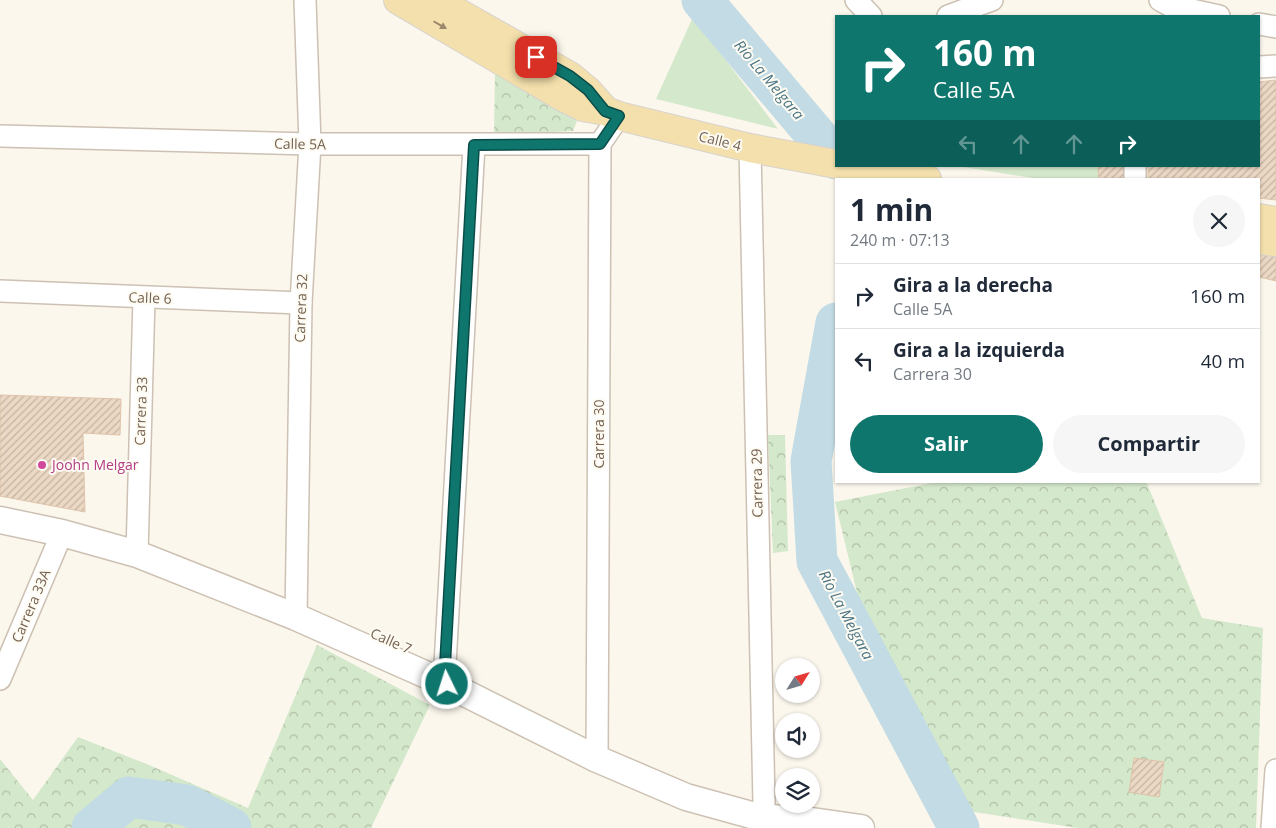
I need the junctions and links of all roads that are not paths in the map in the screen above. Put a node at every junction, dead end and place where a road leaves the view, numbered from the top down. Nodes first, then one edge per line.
1 (304, 0) edge
2 (398, 0) edge
3 (436, 0) edge
4 (856, 0) edge
5 (992, 0) edge
6 (1160, 0) edge
7 (1192, 5) edge
8 (870, 15) edge
9 (951, 15) edge
10 (1216, 15) edge
11 (1260, 24) edge
12 (1276, 27) edge
13 (1276, 66) edge
14 (1260, 67) edge
15 (612, 113) junction
16 (0, 136) edge
17 (310, 144) junction
18 (600, 144) junction
19 (474, 145) junction
20 (750, 148) junction
21 (835, 164) edge
22 (853, 167) edge
23 (919, 178) edge
24 (1260, 218) edge
25 (1276, 221) edge
26 (1260, 240) edge
27 (1276, 242) edge
28 (0, 291) edge
29 (144, 298) junction
30 (301, 303) junction
31 (0, 503) edge
32 (0, 520) edge
33 (62, 533) junction
34 (137, 546) junction
35 (296, 608) junction
36 (446, 674) junction
37 (0, 679) edge
38 (598, 751) junction
39 (1276, 770) edge
40 (763, 810) junction
41 (861, 828) edge
42 (1272, 828) edge

1 - 17 street, Carrera 32
2 -> 15 main road, Calle 4
3 - 15 main road
4 - 8 street
5 - 9 street
6 - 7 street
7 - 10 street
11 - 12 street
13 - 14 street
15 - 18 street
15 - 20 main road, Calle 4
16 - 17 street, Calle 5A
17 - 19 street, Calle 5A
17 - 30 street, Carrera 32
18 - 19 street, Calle 5A
18 - 38 street, Carrera 30
19 - 36 street
20 - 21 main road, Calle 4
20 - 40 street, Carrera 29
22 - 23 main road
24 - 25 main road
26 - 27 main road
28 - 29 street, Calle 6
29 - 30 street, Calle 6
29 - 34 street, Carrera 33
30 - 35 street, Carrera 32
31 - 34 street, Calle 7
32 - 33 street, Calle 7
33 - 34 street, Calle 7
33 - 37 street, Carrera 33A
34 - 35 street, Calle 7
35 - 36 street, Calle 7
36 - 38 street, Calle 7
38 - 40 street, Calle 7
39 - 42 street
40 - 41 street, Calle 7

